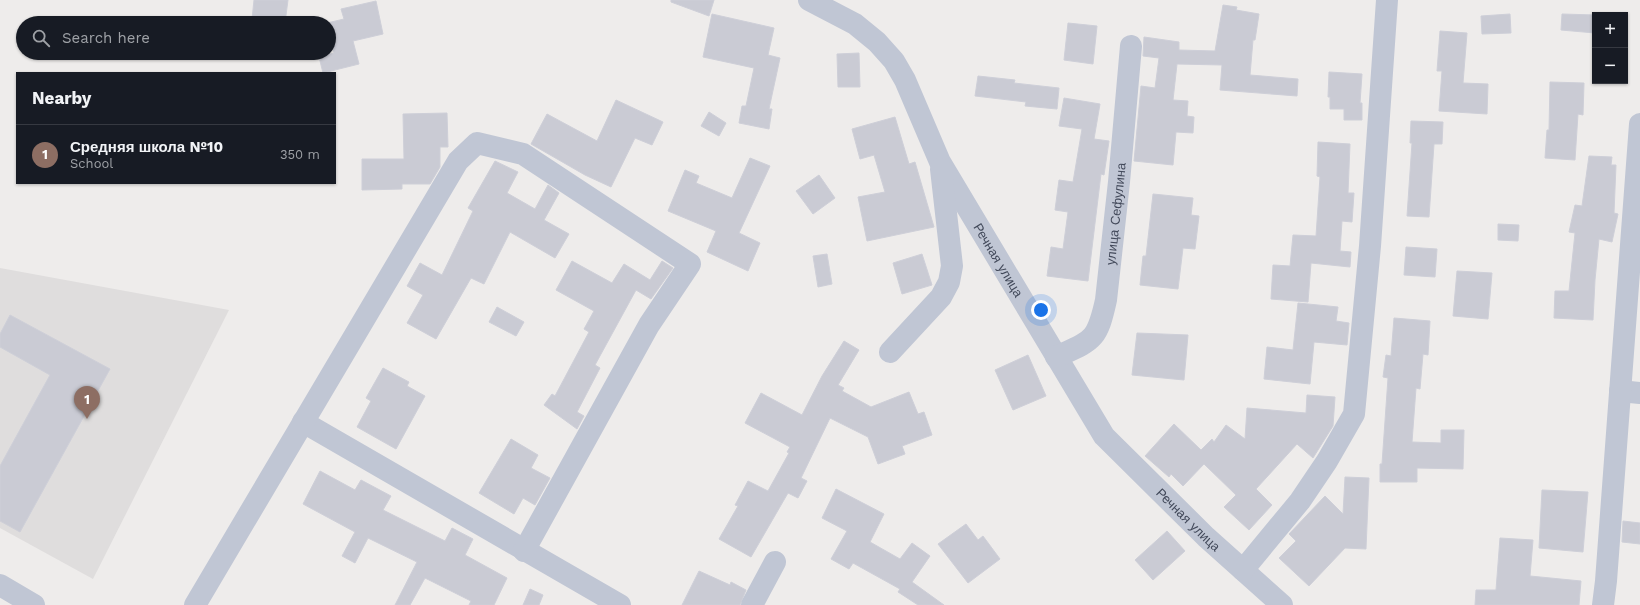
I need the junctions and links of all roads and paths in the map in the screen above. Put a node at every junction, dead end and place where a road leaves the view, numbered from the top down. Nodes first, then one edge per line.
1 (809, 0) edge
2 (1386, 0) edge
3 (1131, 46) dead end
4 (1640, 124) edge
5 (940, 162) junction
6 (890, 352) dead end
7 (1056, 357) junction
8 (1630, 392) edge
9 (303, 422) junction
10 (524, 551) junction
11 (775, 562) dead end
12 (1243, 570) junction
13 (0, 585) edge
14 (34, 605) edge
15 (195, 605) edge
16 (620, 605) edge
17 (752, 605) edge
18 (1282, 605) edge
19 (1603, 605) edge

1 - 5 street, Речная улица
2 - 12 street
3 - 7 street, улица Сефулина
4 - 8 street
5 - 6 street
5 - 7 street, Речная улица
7 - 12 street, Речная улица
8 - 19 street
9 - 10 street
9 - 10 street
9 - 15 street
10 - 16 street
11 - 17 street
12 - 18 street, Речная улица
13 - 14 street

